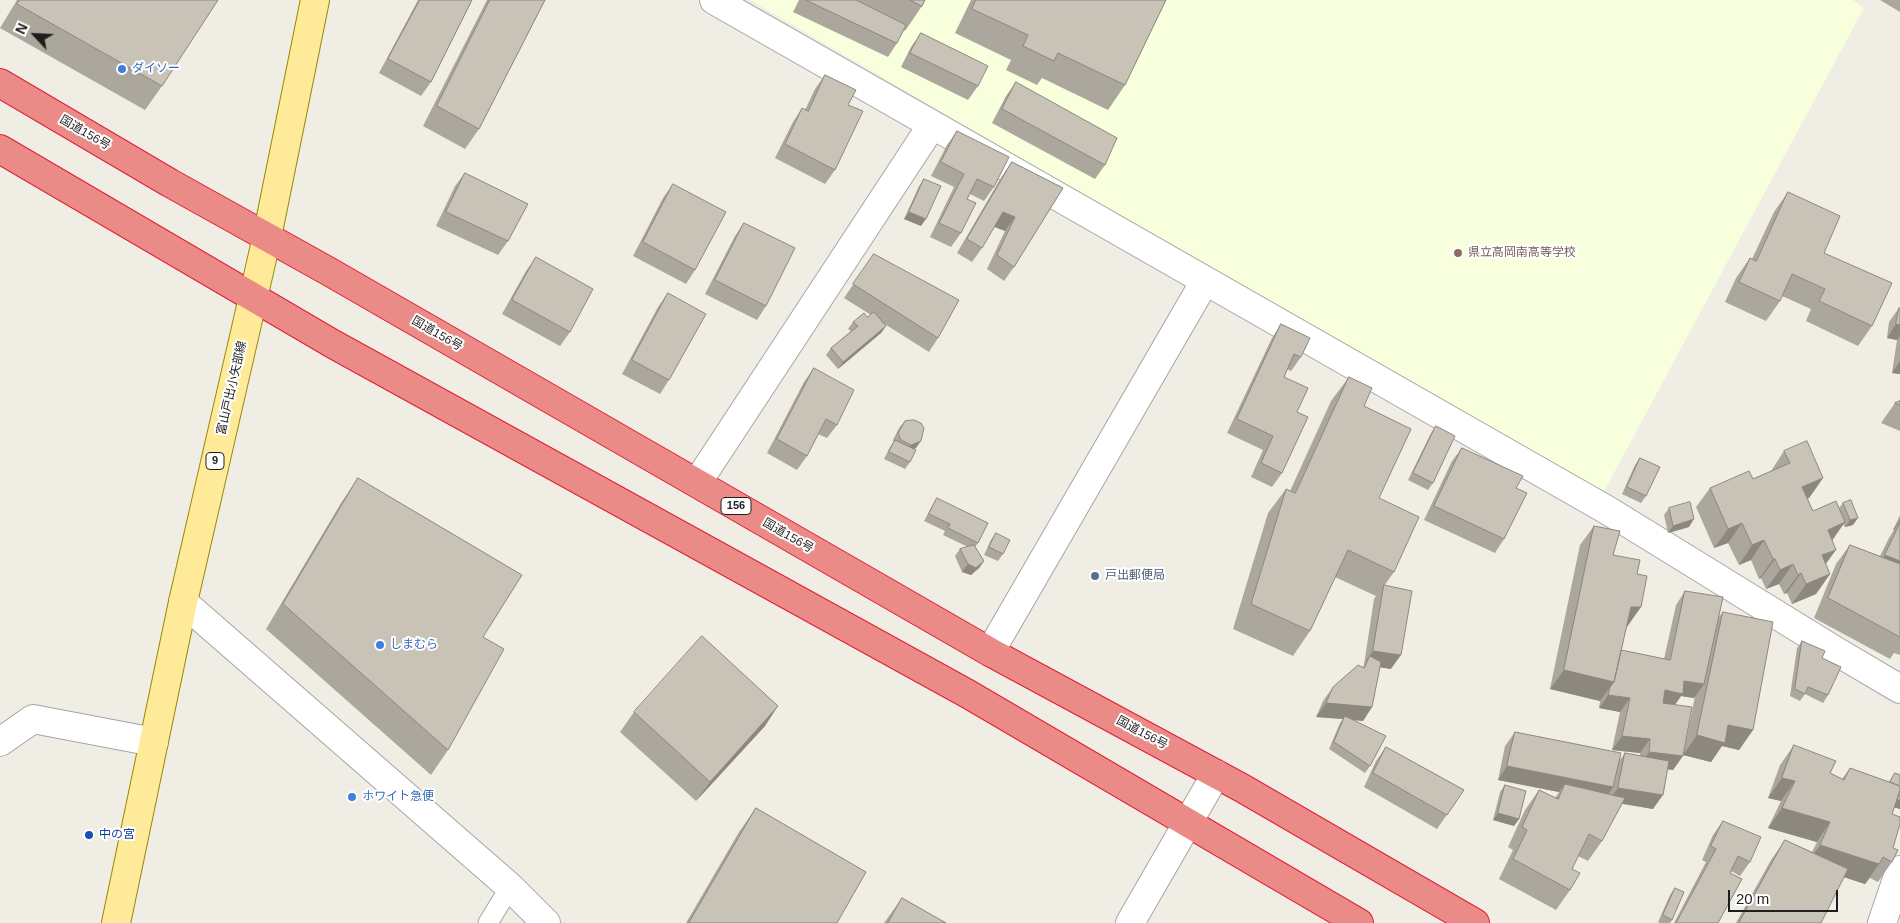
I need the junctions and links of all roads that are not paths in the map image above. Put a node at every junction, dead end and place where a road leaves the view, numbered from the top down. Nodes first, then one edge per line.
1 (315, 0) edge
2 (714, 0) edge
3 (0, 83) edge
4 (932, 124) junction
5 (0, 149) edge
6 (267, 237) junction
7 (1206, 280) junction
8 (253, 298) junction
9 (697, 483) junction
10 (183, 602) junction
11 (990, 652) junction
12 (1900, 689) edge
13 (0, 742) edge
14 (154, 742) junction
15 (1216, 774) junction
16 (1188, 824) junction
17 (1900, 870) edge
18 (510, 887) junction
19 (116, 923) edge
20 (488, 923) edge
21 (546, 923) edge
22 (1130, 923) edge
23 (1359, 923) edge
24 (1475, 923) edge
25 (1882, 923) edge

1 - 6 main road, 富山戸出小矢部線 / 9
2 - 4 street
3 - 6 highway, 国道156号 / 156
4 - 7 street
4 - 9 street
5 - 8 highway
6 - 8 main road, 富山戸出小矢部線 / 9
6 - 9 highway, 国道156号 / 156
7 - 11 street
7 - 12 street
8 - 10 main road, 富山戸出小矢部線 / 9
8 - 16 highway
9 - 11 highway, 国道156号 / 156
10 - 14 main road, 富山戸出小矢部線 / 9
10 - 18 street
11 - 15 highway, 国道156号 / 156
13 - 14 street
14 - 19 main road, 富山戸出小矢部線 / 9
15 - 16 street
15 - 24 highway, 国道156号 / 156
16 - 22 street
16 - 23 highway
17 - 25 street
18 - 20 lane
18 - 21 street

